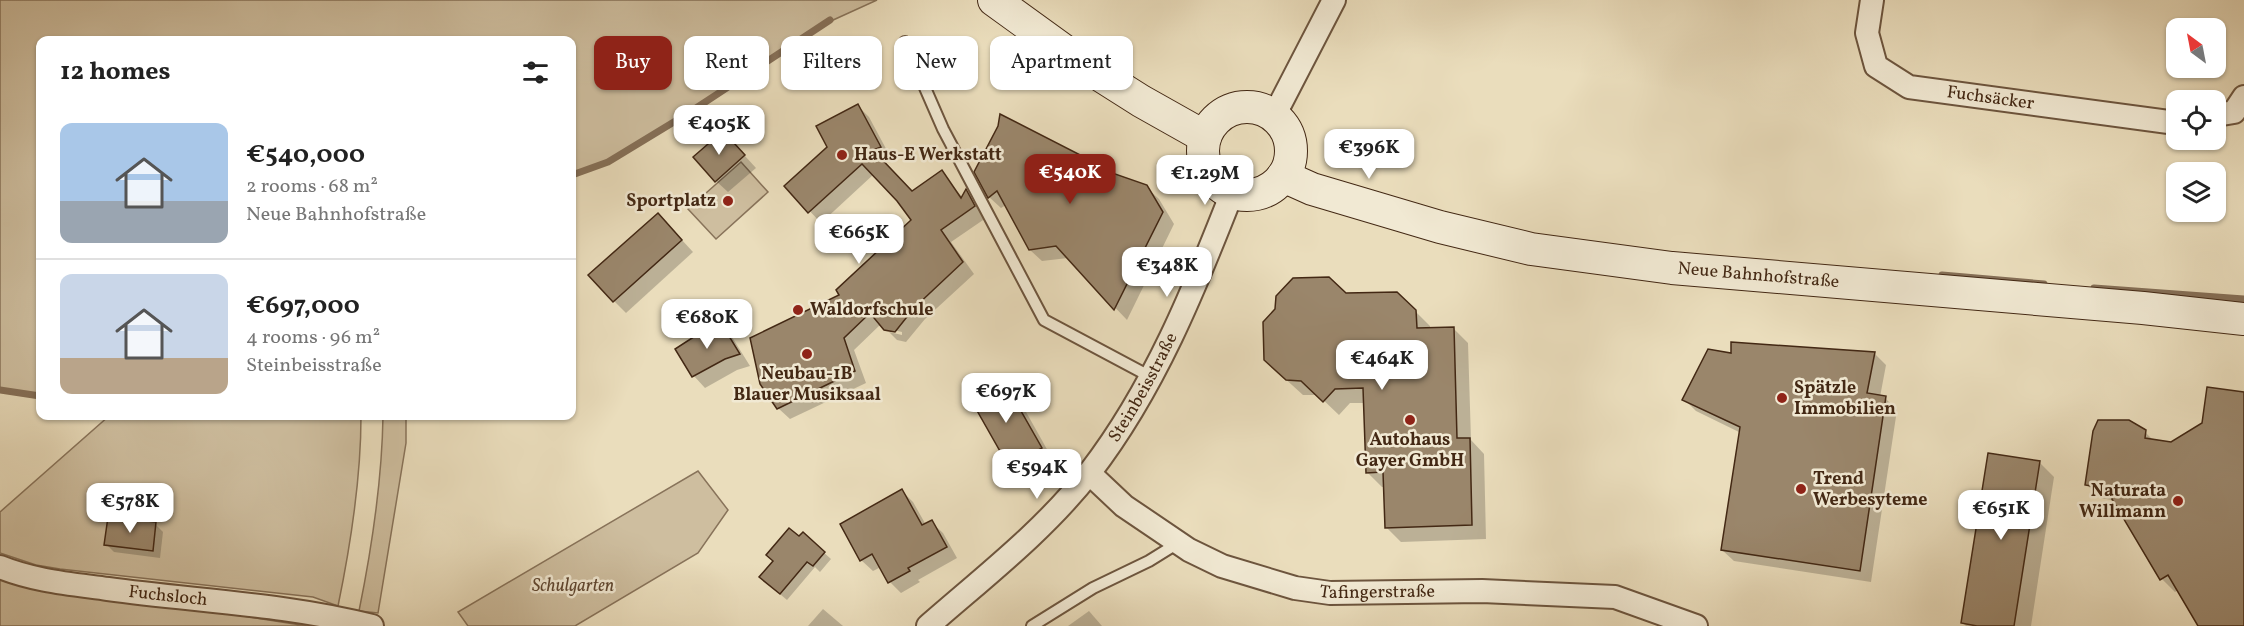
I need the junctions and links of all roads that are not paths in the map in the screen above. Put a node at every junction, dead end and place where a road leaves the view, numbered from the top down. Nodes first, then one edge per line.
1 (994, 0) edge
2 (1334, 0) edge
3 (1872, 0) edge
4 (927, 90) edge
5 (2244, 97) edge
6 (2226, 113) edge
7 (1274, 116) junction
8 (2166, 122) edge
9 (1205, 137) junction
10 (1283, 176) junction
11 (1232, 193) junction
12 (2244, 319) edge
13 (1151, 377) junction
14 (1089, 473) junction
15 (1178, 543) junction
16 (0, 567) edge
17 (355, 622) edge
18 (928, 626) edge
19 (1032, 626) edge
20 (1696, 626) edge

1 - 9 main road
2 - 7 street
3 - 8 street, Fuchsäcker
4 - 13 lane
5 - 6 street
7 - 9 main road
7 - 10 main road
9 - 11 main road
10 - 11 main road
10 - 12 main road, Neue Bahnhofstraße
11 - 13 street, Steinbeisstraße
13 - 14 street, Steinbeisstraße
14 - 15 street, Tafingerstraße
14 - 18 street, Steinbeisstraße
15 - 19 lane
15 - 20 street, Tafingerstraße
16 - 17 street, Fuchsloch

